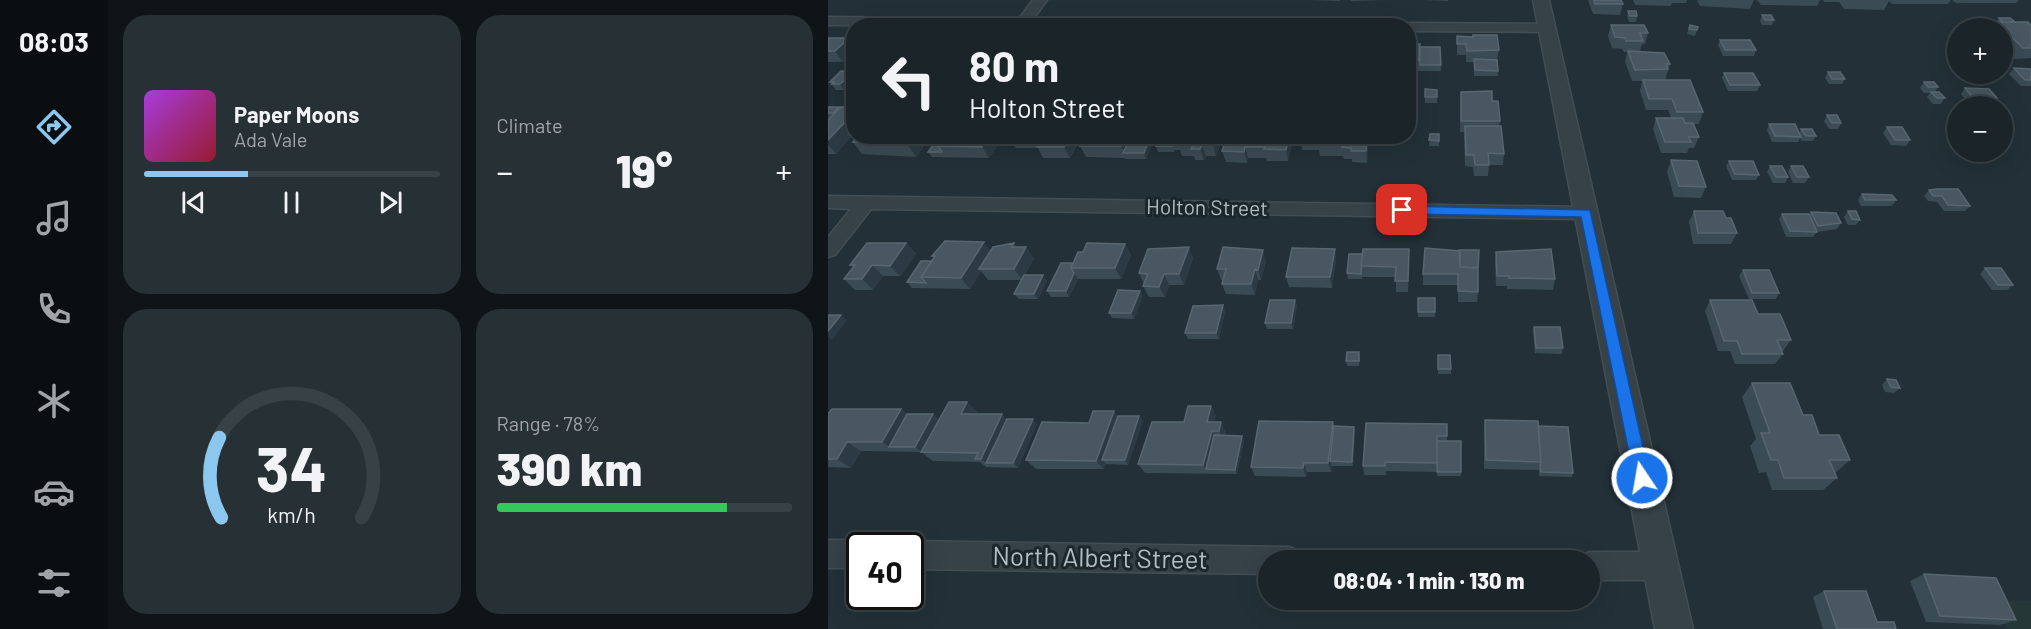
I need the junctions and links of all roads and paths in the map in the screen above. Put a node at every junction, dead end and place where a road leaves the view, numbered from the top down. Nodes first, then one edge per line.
1 (1040, 0) edge
2 (1541, 0) edge
3 (1027, 18) edge
4 (828, 21) edge
5 (846, 21) edge
6 (1416, 27) edge
7 (1547, 28) junction
8 (828, 202) edge
9 (866, 203) junction
10 (1586, 213) junction
11 (828, 250) edge
12 (828, 554) edge
13 (846, 554) edge
14 (924, 555) edge
15 (1258, 561) edge
16 (1600, 566) edge
17 (1661, 566) junction
18 (1674, 629) edge

1 - 3 street
2 - 7 street
4 - 5 street
6 - 7 street
7 - 10 street
8 - 9 street, Holton Street
9 - 10 street, Holton Street
9 - 11 street
10 - 17 street
12 - 13 street
14 - 15 street, North Albert Street
16 - 17 street
17 - 18 street

